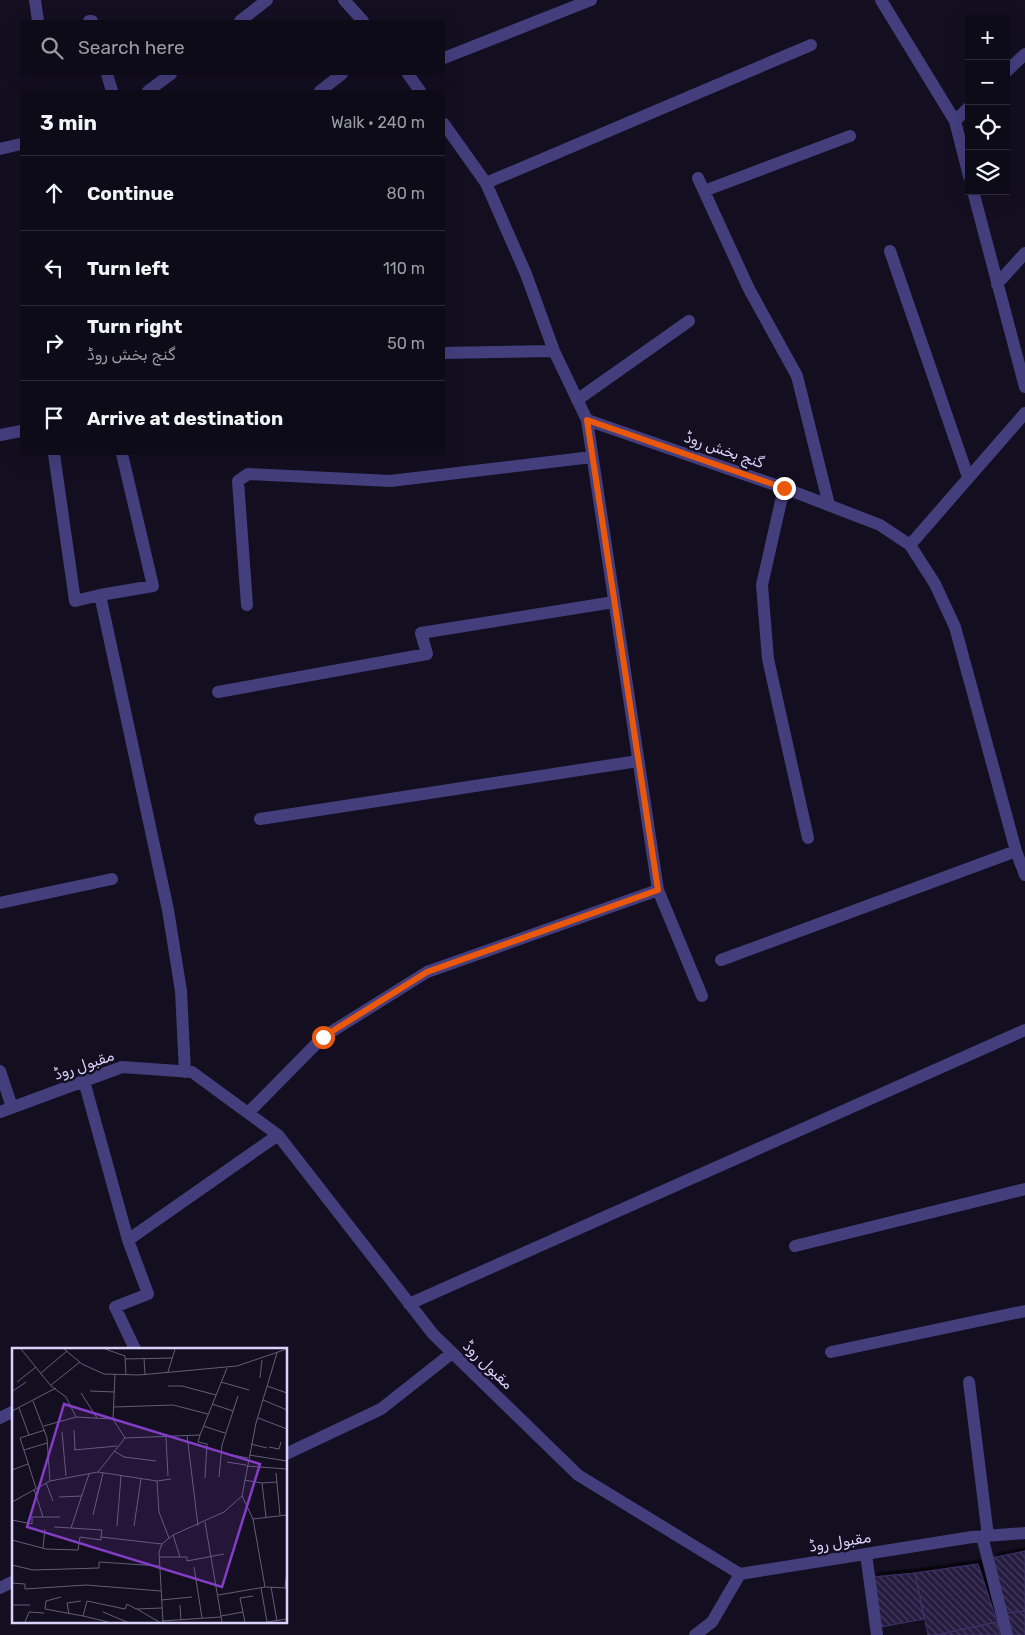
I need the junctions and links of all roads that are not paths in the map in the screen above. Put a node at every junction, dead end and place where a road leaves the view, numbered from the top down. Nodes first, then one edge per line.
1 (35, 0) edge
2 (267, 0) edge
3 (344, 0) edge
4 (591, 0) edge
5 (881, 0) edge
6 (38, 20) edge
7 (241, 20) edge
8 (362, 20) edge
9 (811, 45) dead end
10 (1025, 54) edge
11 (445, 58) edge
12 (1010, 68) edge
13 (107, 75) edge
14 (170, 75) edge
15 (341, 75) edge
16 (409, 75) edge
17 (112, 90) edge
18 (149, 90) edge
19 (321, 90) edge
20 (419, 90) edge
21 (965, 112) edge
22 (955, 121) junction
23 (445, 125) edge
24 (850, 136) dead end
25 (20, 144) edge
26 (0, 149) edge
27 (965, 160) edge
28 (698, 178) dead end
29 (486, 183) junction
30 (704, 191) junction
31 (973, 195) edge
32 (890, 251) dead end
33 (1025, 252) edge
34 (997, 284) junction
35 (689, 321) dead end
36 (554, 351) junction
37 (445, 353) edge
38 (1025, 387) edge
39 (577, 400) junction
40 (1025, 413) edge
41 (587, 420) junction
42 (20, 431) edge
43 (0, 435) edge
44 (54, 455) edge
45 (122, 455) edge
46 (592, 456) junction
47 (968, 477) junction
48 (784, 488) junction
49 (830, 506) junction
50 (910, 544) junction
51 (100, 595) junction
52 (614, 602) junction
53 (247, 605) dead end
54 (218, 692) dead end
55 (638, 761) junction
56 (260, 819) dead end
57 (808, 838) dead end
58 (1016, 851) junction
59 (1025, 875) edge
60 (112, 879) dead end
61 (658, 890) junction
62 (0, 903) edge
63 (721, 960) dead end
64 (702, 996) dead end
65 (1025, 1030) edge
66 (0, 1071) edge
67 (185, 1072) junction
68 (84, 1081) junction
69 (12, 1107) junction
70 (0, 1112) edge
71 (248, 1113) junction
72 (278, 1135) junction
73 (1025, 1189) edge
74 (128, 1240) junction
75 (795, 1246) dead end
76 (409, 1304) junction
77 (1025, 1311) edge
78 (135, 1348) edge
79 (831, 1352) dead end
80 (452, 1353) junction
81 (969, 1382) dead end
82 (12, 1412) edge
83 (0, 1418) edge
84 (288, 1453) edge
85 (1025, 1533) edge
86 (985, 1536) junction
87 (866, 1554) junction
88 (740, 1574) junction
89 (12, 1582) edge
90 (0, 1588) edge
91 (696, 1635) edge
92 (877, 1635) edge
93 (1007, 1635) edge

1 - 6 street
2 - 7 street
3 - 8 street
4 - 11 street
5 - 22 street
9 - 29 street
10 - 12 street
13 - 17 street
14 - 18 street
15 - 19 street
16 - 20 street
21 - 22 street
22 - 27 street
23 - 29 street
24 - 30 street
25 - 26 street
28 - 30 street
29 - 36 street
30 - 49 street
31 - 34 street
32 - 47 street
33 - 34 street
34 - 38 street
35 - 39 street
36 - 37 street
36 - 39 street
39 - 41 street
40 - 47 street
41 - 46 street
41 - 48 street, گنج بخش روڈ
42 - 43 street
44 - 51 street
45 - 51 street
46 - 52 street
46 - 53 street
47 - 50 street
48 - 49 street, گنج بخش روڈ
48 - 57 street
49 - 50 street, گنج بخش روڈ
50 - 58 street, گنج بخش روڈ
51 - 67 street
52 - 54 street
52 - 55 street
55 - 56 street
55 - 61 street
58 - 59 street, گنج بخش روڈ
58 - 63 street
60 - 62 street
61 - 64 street
61 - 71 street
65 - 76 street
66 - 69 street
67 - 68 street, مقبول روڈ
67 - 71 street, مقبول روڈ
68 - 69 street, مقبول روڈ
68 - 74 street
69 - 70 street, مقبول روڈ
71 - 72 street, مقبول روڈ
72 - 74 street
72 - 76 street, مقبول روڈ
73 - 75 street
74 - 78 street
76 - 80 street, مقبول روڈ
77 - 79 street
80 - 84 street
80 - 88 street, مقبول روڈ
81 - 86 street
82 - 83 street
85 - 86 street, مقبول روڈ
86 - 87 street, مقبول روڈ
86 - 93 street
87 - 88 street, مقبول روڈ
87 - 92 street
88 - 91 street
89 - 90 street

